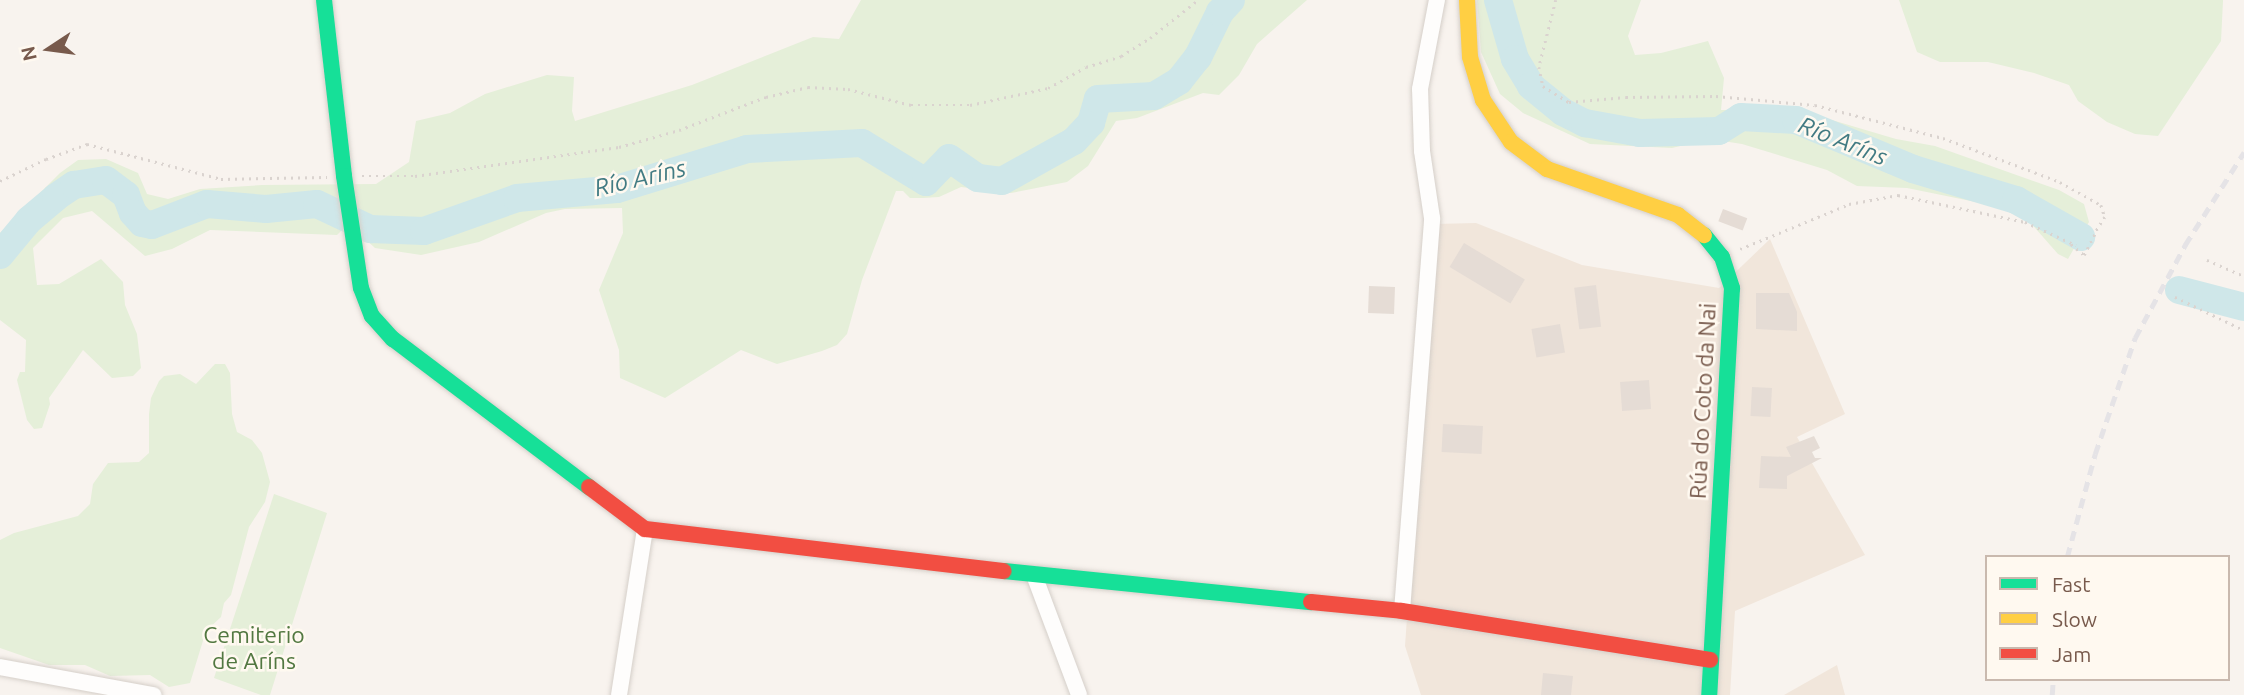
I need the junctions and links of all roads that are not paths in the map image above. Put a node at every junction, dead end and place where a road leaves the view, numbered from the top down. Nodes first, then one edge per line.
1 (324, 0) edge
2 (1437, 0) edge
3 (1467, 0) edge
4 (645, 529) junction
5 (1034, 575) junction
6 (1402, 611) junction
7 (1710, 660) junction
8 (0, 667) edge
9 (153, 695) edge
10 (619, 695) edge
11 (1079, 695) edge
12 (1709, 695) edge

1 - 4 street
2 - 6 street
3 - 7 street, Rúa do Coto da Nai
4 - 5 street
4 - 10 street
5 - 6 street
5 - 11 street
6 - 7 street
7 - 12 street, Rúa do Coto da Nai
8 - 9 street

